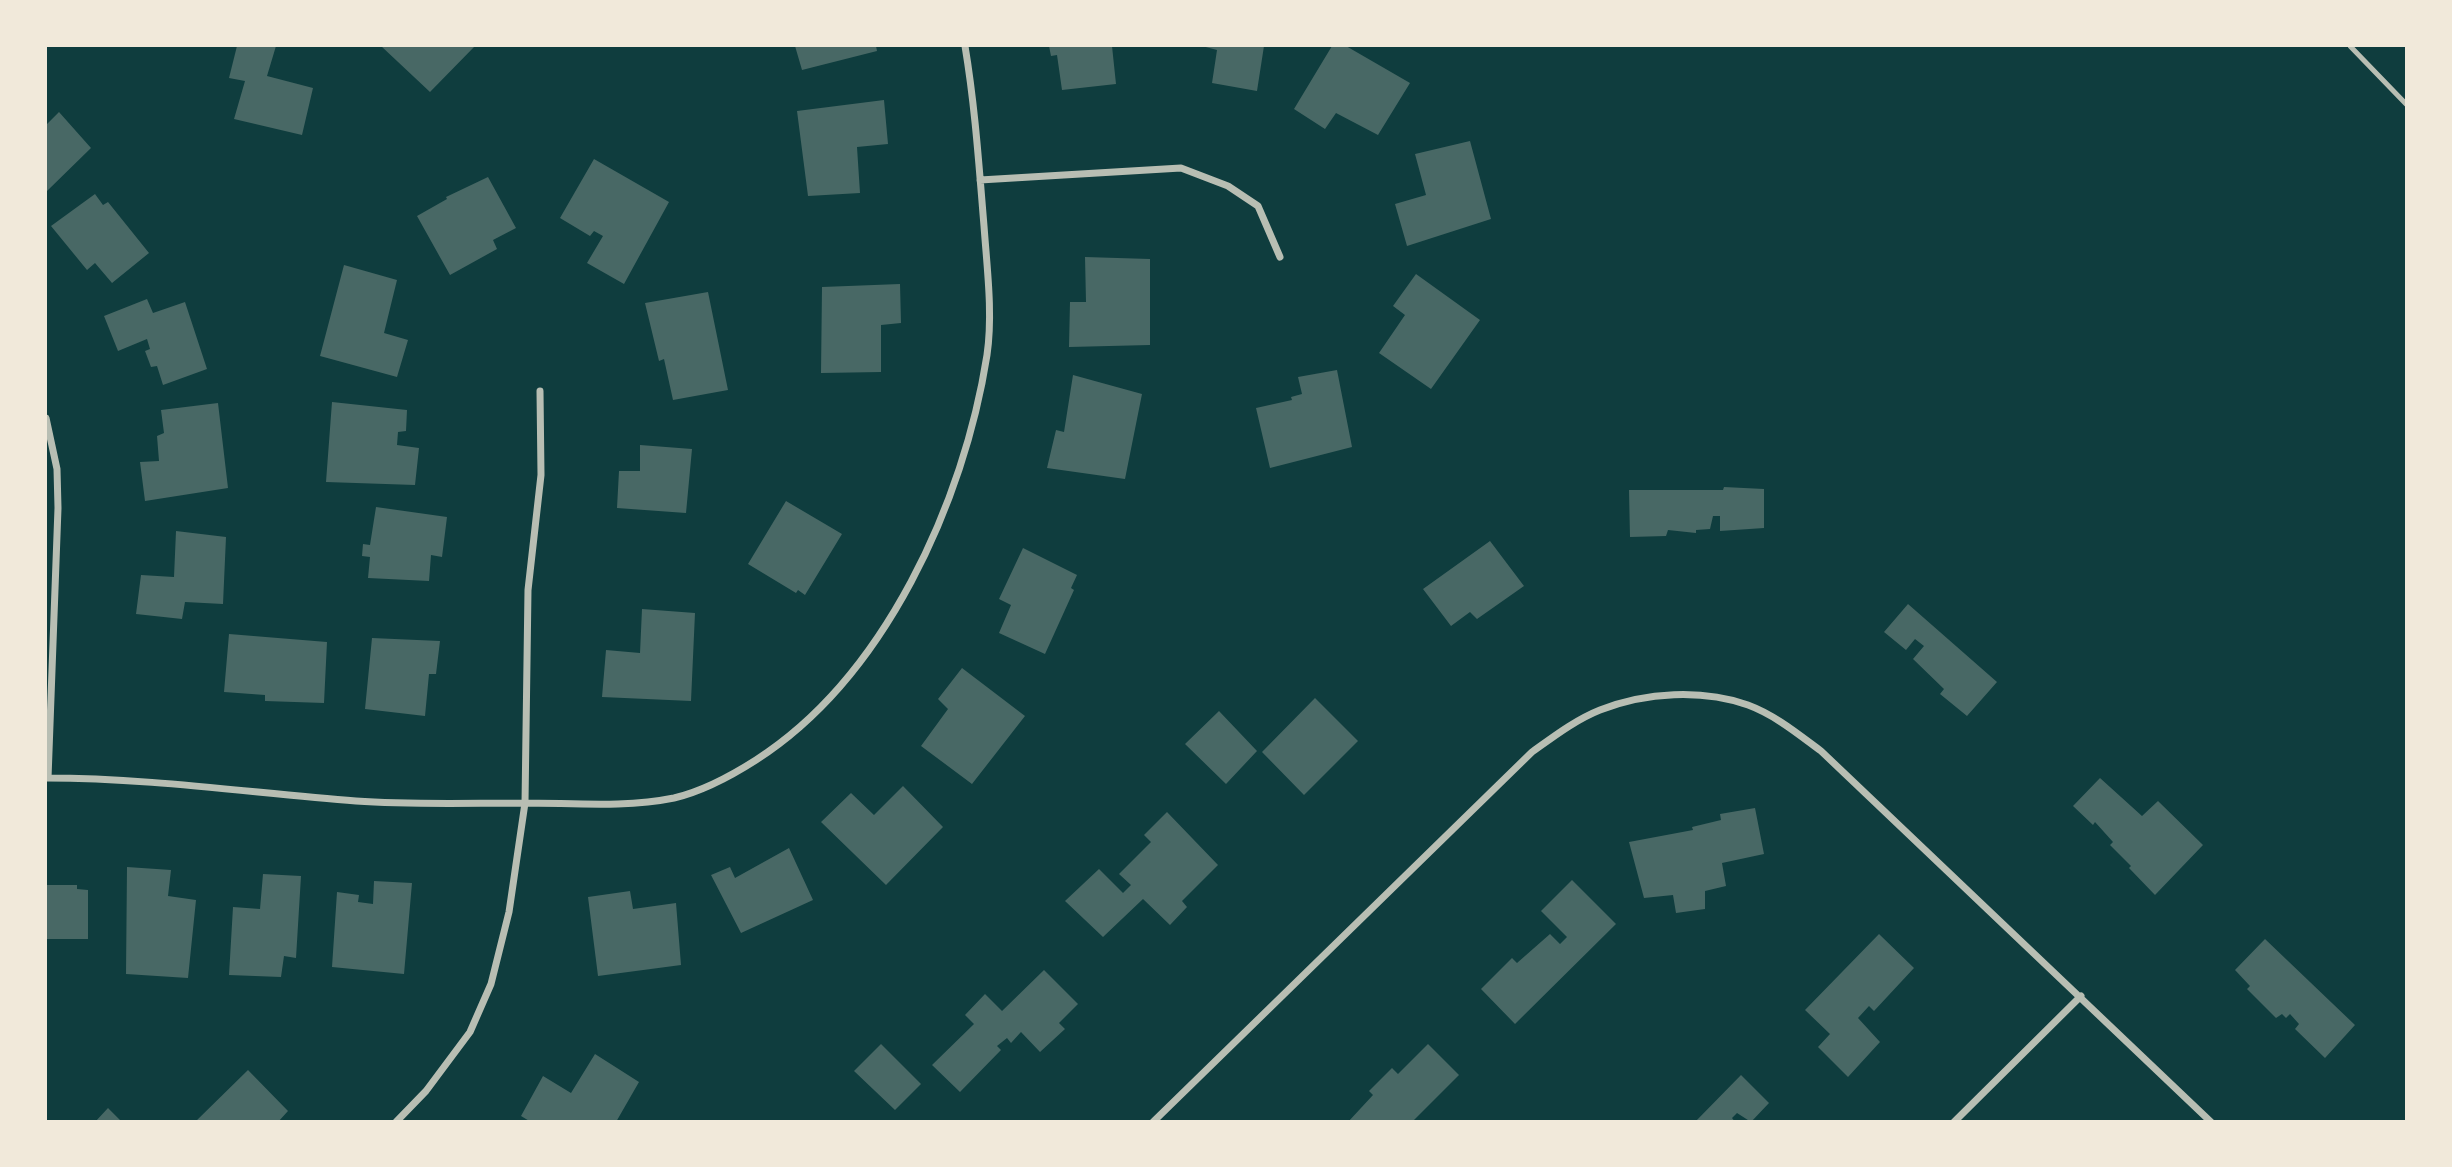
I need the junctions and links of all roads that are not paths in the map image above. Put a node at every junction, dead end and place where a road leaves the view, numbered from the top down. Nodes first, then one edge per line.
1 (965, 46) edge
2 (2350, 46) edge
3 (2406, 104) edge
4 (980, 180) junction
5 (1280, 257) dead end
6 (540, 391) dead end
7 (46, 418) edge
8 (47, 778) edge
9 (525, 803) junction
10 (2081, 996) junction
11 (396, 1122) edge
12 (1153, 1122) edge
13 (1954, 1122) edge
14 (2211, 1122) edge

1 - 4 street
2 - 3 lane
4 - 5 street
4 - 9 street
6 - 9 street
7 - 8 street
8 - 9 street
9 - 11 street
10 - 12 street
10 - 13 street
10 - 14 street

